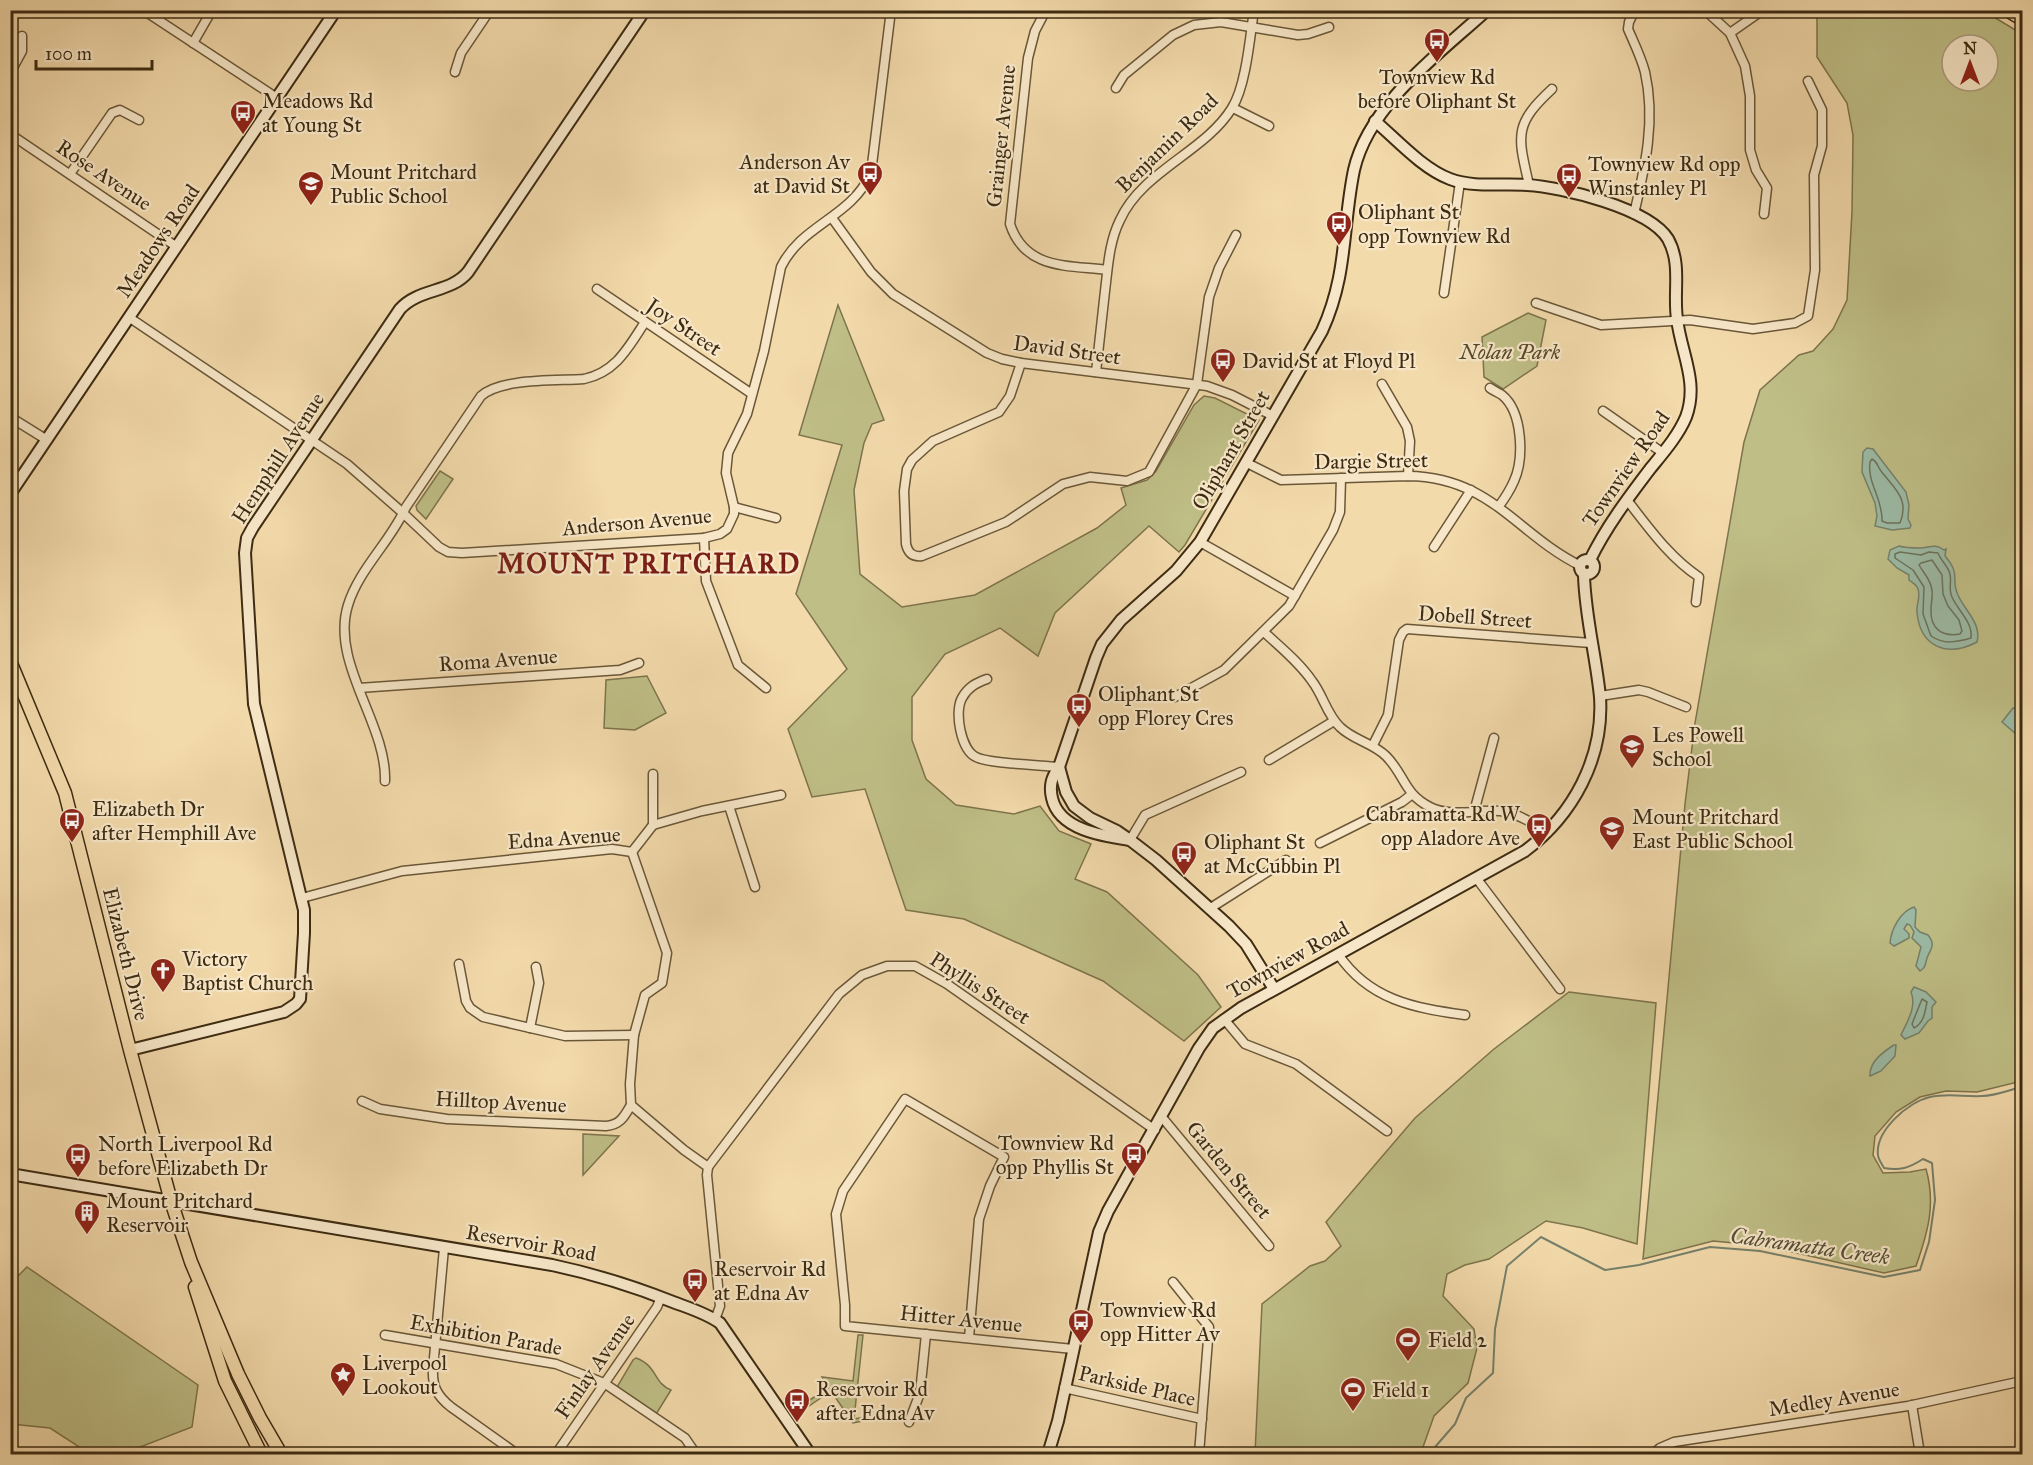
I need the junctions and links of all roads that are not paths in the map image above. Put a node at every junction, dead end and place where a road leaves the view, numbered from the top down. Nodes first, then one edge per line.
1 (143, 10) edge
2 (212, 10) edge
3 (336, 10) edge
4 (490, 10) edge
5 (645, 10) edge
6 (891, 10) edge
7 (1046, 10) edge
8 (1254, 10) edge
9 (1487, 10) edge
10 (1635, 10) edge
11 (1705, 10) edge
12 (1763, 10) edge
13 (2007, 10) edge
14 (2022, 19) edge
15 (1252, 26) junction
16 (1329, 27) dead end
17 (1730, 33) junction
18 (22, 36) dead end
19 (193, 43) junction
20 (455, 72) dead end
21 (10, 73) edge
22 (1808, 81) dead end
23 (1116, 88) dead end
24 (1552, 89) dead end
25 (277, 98) junction
26 (1233, 108) junction
27 (139, 120) dead end
28 (1375, 121) junction
29 (1269, 126) dead end
30 (10, 134) edge
31 (70, 174) junction
32 (1460, 182) junction
33 (1529, 185) junction
34 (1634, 214) junction
35 (1764, 214) dead end
36 (832, 218) junction
37 (1236, 235) dead end
38 (177, 247) junction
39 (1107, 270) junction
40 (597, 290) dead end
41 (1444, 292) dead end
42 (1536, 303) dead end
43 (130, 318) junction
44 (1677, 321) junction
45 (645, 322) junction
46 (1021, 363) junction
47 (1096, 372) junction
48 (1197, 384) junction
49 (1382, 384) dead end
50 (1490, 388) dead end
51 (752, 394) junction
52 (1603, 411) dead end
53 (1272, 416) junction
54 (11, 417) edge
55 (47, 440) junction
56 (312, 440) junction
57 (1663, 453) junction
58 (1247, 463) junction
59 (1408, 476) junction
60 (1341, 478) junction
61 (12, 489) edge
62 (1471, 490) junction
63 (1627, 500) junction
64 (1499, 506) junction
65 (734, 507) junction
66 (403, 513) junction
67 (776, 518) dead end
68 (704, 538) junction
69 (1200, 542) junction
70 (1434, 547) dead end
71 (1585, 567) junction
72 (1295, 596) junction
73 (1696, 602) dead end
74 (1264, 632) junction
75 (1591, 643) junction
76 (10, 661) edge
77 (639, 663) dead end
78 (987, 679) dead end
79 (359, 687) junction
80 (766, 688) dead end
81 (1600, 696) junction
82 (1175, 697) dead end
83 (1686, 707) dead end
84 (1334, 721) junction
85 (1494, 738) dead end
86 (1372, 745) junction
87 (1269, 760) dead end
88 (1059, 767) junction
89 (1240, 771) dead end
90 (653, 774) dead end
91 (385, 782) dead end
92 (781, 795) dead end
93 (1411, 795) junction
94 (729, 806) junction
95 (1474, 812) junction
96 (653, 825) junction
97 (1548, 832) junction
98 (1130, 840) junction
99 (1320, 843) dead end
100 (632, 852) junction
101 (1286, 860) dead end
102 (1477, 879) junction
103 (755, 887) dead end
104 (302, 898) junction
105 (1209, 909) junction
106 (1338, 954) junction
107 (459, 964) dead end
108 (536, 967) dead end
109 (1274, 989) junction
110 (1560, 989) dead end
111 (1465, 1015) dead end
112 (1224, 1019) junction
113 (530, 1029) junction
114 (634, 1035) junction
115 (130, 1050) junction
116 (362, 1101) dead end
117 (631, 1105) junction
118 (1161, 1116) junction
119 (1155, 1130) junction
120 (1387, 1131) dead end
121 (708, 1167) junction
122 (10, 1174) edge
123 (171, 1201) junction
124 (1269, 1246) dead end
125 (444, 1248) junction
126 (190, 1262) junction
127 (1173, 1282) dead end
128 (661, 1297) junction
129 (715, 1320) junction
130 (926, 1334) junction
131 (385, 1335) dead end
132 (969, 1338) junction
133 (435, 1344) junction
134 (1073, 1348) junction
135 (2022, 1381) edge
136 (604, 1383) junction
137 (1064, 1388) junction
138 (1912, 1405) junction
139 (1202, 1419) junction
140 (909, 1422) dead end
141 (261, 1455) edge
142 (281, 1455) edge
143 (517, 1455) edge
144 (556, 1455) edge
145 (696, 1455) edge
146 (810, 1455) edge
147 (1048, 1455) edge
148 (1199, 1455) edge
149 (1653, 1455) edge
150 (1920, 1455) edge

1 - 19 street
2 - 19 street
3 - 25 street, Meadows Road
4 - 20 street
5 - 56 street, Hemphill Avenue
6 - 36 street, Anderson Avenue
7 - 39 street, Grainger Avenue
8 - 15 street, Benjamin Road
9 - 28 street
10 - 34 street
11 - 17 street
12 - 17 street
13 - 14 main road
15 - 16 street
15 - 23 street
15 - 26 street, Benjamin Road
17 - 35 street
18 - 21 street
19 - 25 street
22 - 44 street
24 - 33 street
25 - 38 street, Meadows Road
26 - 29 street
26 - 39 street, Benjamin Road
27 - 31 street
28 - 32 street, Townview Road
28 - 53 street, Oliphant Street
30 - 31 street, Rose Avenue
31 - 38 street, Rose Avenue
32 - 33 street, Townview Road
32 - 41 street
33 - 34 street, Townview Road
34 - 44 street, Townview Road
36 - 46 street, David Street
36 - 51 street, Anderson Avenue
37 - 48 street
38 - 43 street, Meadows Road
39 - 47 street, Benjamin Road
40 - 45 street, Joy Street
42 - 44 street
43 - 55 street, Meadows Road
43 - 56 street, Anderson Avenue
44 - 57 street, Townview Road
45 - 51 street, Joy Street
45 - 66 street
46 - 47 street, David Street
46 - 48 street
47 - 48 street, David Street
48 - 53 street, David Street
49 - 59 street
50 - 64 street
51 - 65 street, Anderson Avenue
52 - 57 street
53 - 58 street, Oliphant Street
54 - 55 street
55 - 61 street, Meadows Road
56 - 66 street, Anderson Avenue
56 - 104 street, Hemphill Avenue
57 - 63 street, Townview Road
58 - 60 street, Dargie Street
58 - 69 street, Oliphant Street
59 - 60 street, Dargie Street
59 - 62 street, Dargie Street
60 - 72 street
62 - 64 street, Dargie Street
62 - 70 street
63 - 71 street, Townview Road
63 - 73 street
64 - 71 street, Dargie Street
65 - 67 street
65 - 68 street, Anderson Avenue
66 - 68 street, Anderson Avenue
66 - 79 street
68 - 80 street
69 - 72 street
69 - 88 street, Oliphant Street
71 - 75 street, Townview Road
72 - 74 street
74 - 82 street
74 - 84 street
75 - 81 street, Townview Road
75 - 86 street, Dobell Street
76 - 115 main road, Elizabeth Drive
77 - 79 street, Roma Avenue
78 - 88 street
79 - 91 street
81 - 83 street
81 - 97 street, Townview Road
84 - 86 street
84 - 87 street
85 - 95 street
86 - 93 street
88 - 98 street, Oliphant Street
88 - 98 street, Oliphant Street
89 - 98 street
90 - 96 street
92 - 94 street
93 - 95 street
93 - 99 street
94 - 96 street
94 - 103 street
95 - 97 street
96 - 100 street
97 - 102 street, Townview Road
98 - 105 street, Oliphant Street
100 - 104 street, Edna Avenue
100 - 114 street, Edna Avenue
101 - 105 street
102 - 106 street, Townview Road
102 - 110 street
104 - 115 street, Hemphill Avenue
105 - 109 street, Oliphant Street
106 - 109 street, Townview Road
106 - 111 street
107 - 113 street
108 - 113 street
109 - 112 street, Townview Road
112 - 118 street, Townview Road
112 - 120 street
113 - 114 street
114 - 117 street, Edna Avenue
115 - 123 main road, Elizabeth Drive
116 - 117 street, Hilltop Avenue
117 - 121 street
118 - 119 street, Townview Road
118 - 124 street, Garden Street
119 - 121 street, Phyllis Street
119 - 134 street, Townview Road
121 - 129 street
122 - 123 street, Reservoir Road
123 - 125 street, Reservoir Road
123 - 126 main road, Elizabeth Drive
125 - 128 street, Reservoir Road
125 - 133 street
126 - 141 main road, Elizabeth Drive
126 - 142 main road, Elizabeth Drive
127 - 139 street
128 - 129 street, Reservoir Road
128 - 136 street, Finlay Avenue
129 - 146 street, Reservoir Road
130 - 132 street, Hitter Avenue
130 - 132 street, Hitter Avenue
130 - 140 street
131 - 133 street, Exhibition Parade
132 - 134 street, Hitter Avenue
133 - 136 street, Exhibition Parade
133 - 143 street
134 - 137 street, Townview Road
135 - 138 street, Medley Avenue
136 - 144 street, Finlay Avenue
136 - 145 street, Exhibition Parade
137 - 139 street, Parkside Place
137 - 147 street, Townview Road
138 - 149 street, Medley Avenue
138 - 150 street
139 - 148 street

